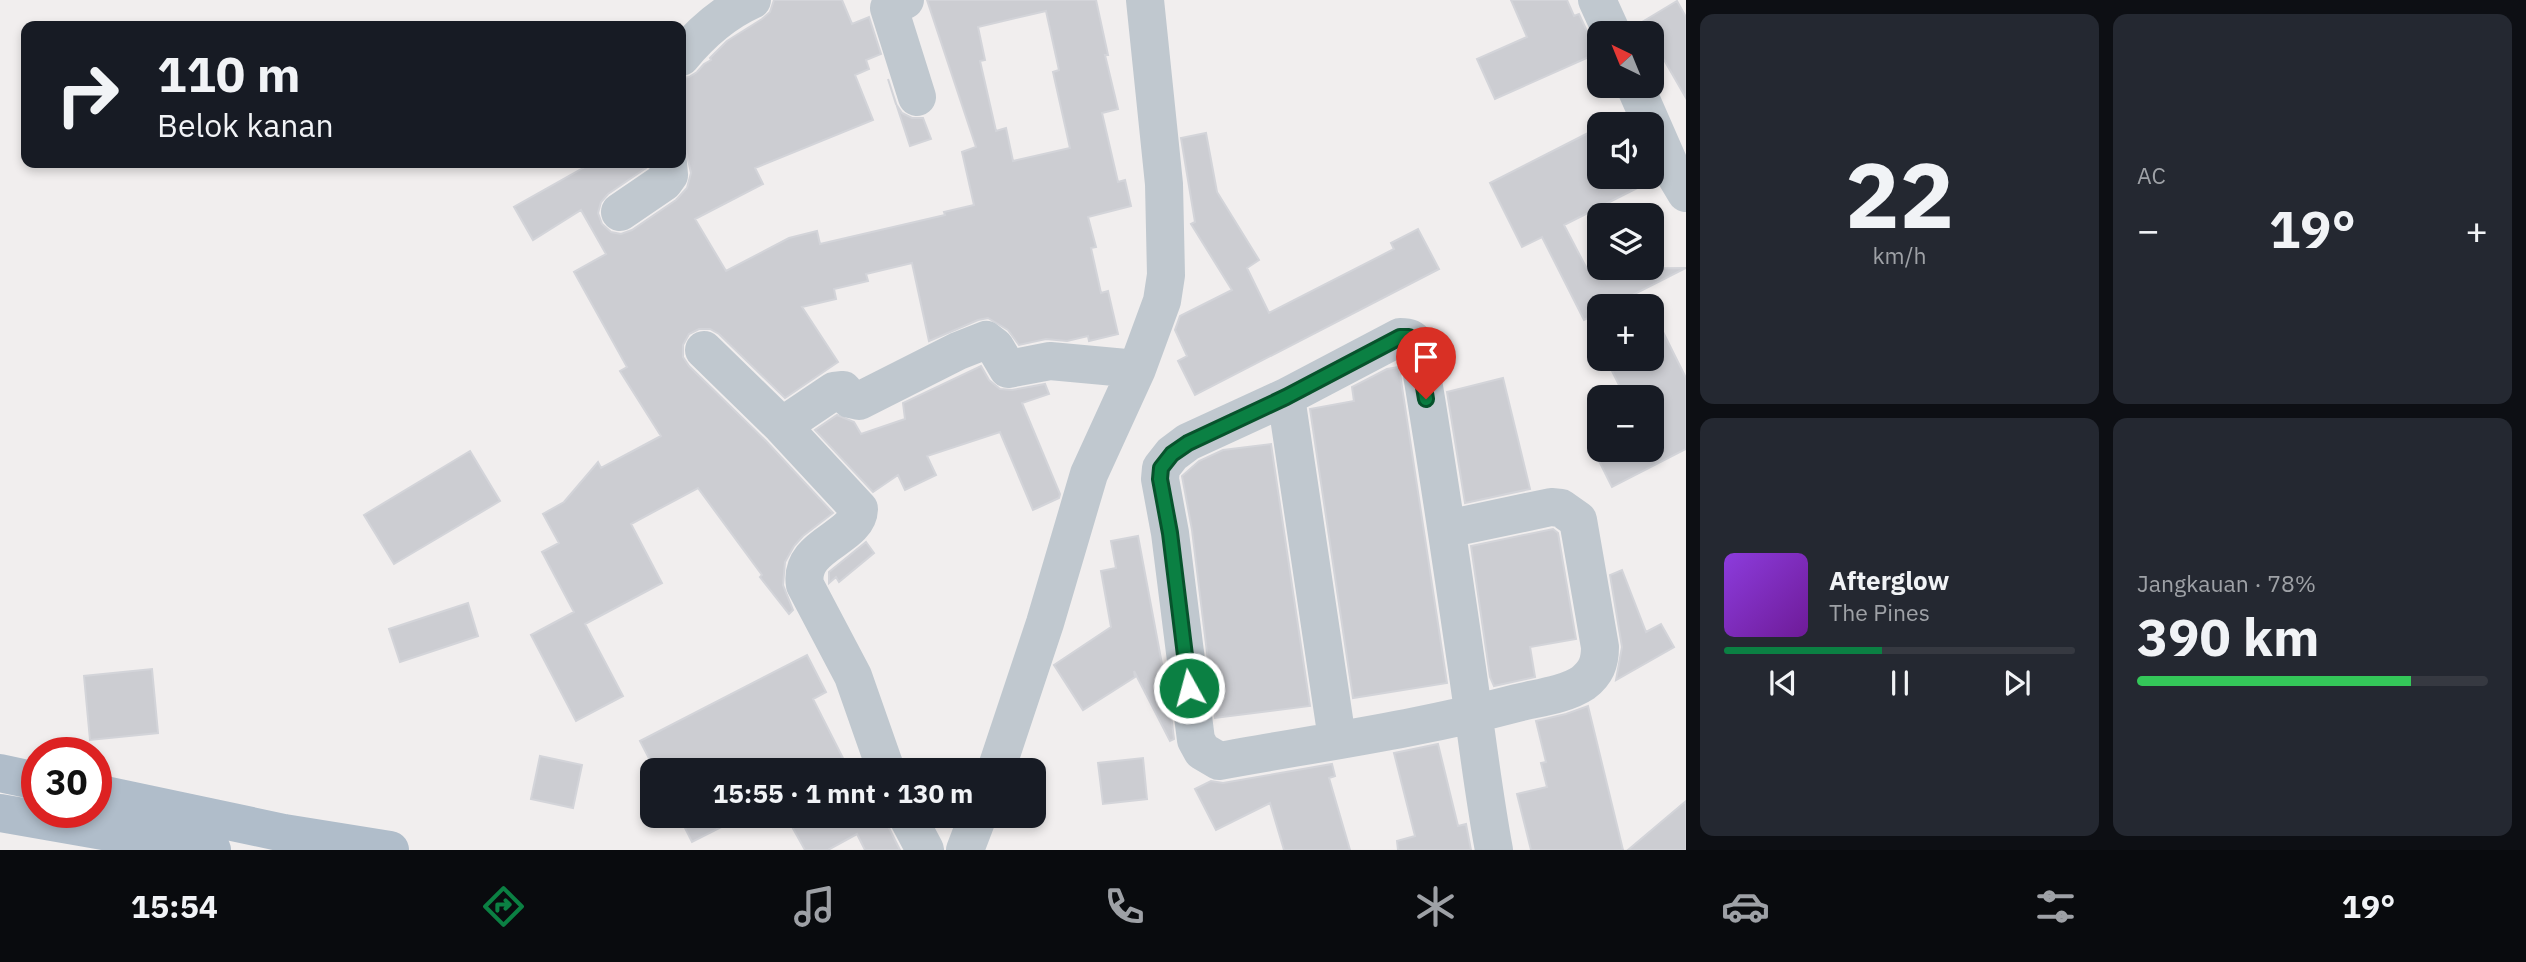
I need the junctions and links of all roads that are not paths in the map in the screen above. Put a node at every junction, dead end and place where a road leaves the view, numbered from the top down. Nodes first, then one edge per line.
1 (752, 0) edge
2 (1145, 0) edge
3 (1597, 0) edge
4 (894, 3) edge
5 (1607, 21) edge
6 (686, 51) edge
7 (917, 97) dead end
8 (1640, 98) edge
9 (668, 168) edge
10 (1686, 193) edge
11 (620, 212) dead end
12 (704, 350) dead end
13 (1137, 369) junction
14 (1286, 397) junction
15 (782, 426) junction
16 (1447, 529) junction
17 (1474, 715) junction
18 (1337, 739) junction
19 (882, 758) edge
20 (1000, 758) edge
21 (0, 773) edge
22 (21, 778) edge
23 (112, 796) edge
24 (0, 813) edge
25 (21, 815) edge
26 (110, 828) edge
27 (913, 828) edge
28 (973, 828) edge
29 (212, 850) edge
30 (390, 850) edge
31 (925, 850) edge
32 (965, 850) edge
33 (1494, 850) edge

1 - 6 street
2 - 13 street
3 - 5 street
4 - 7 street
8 - 10 street
9 - 11 street
12 - 15 street
13 - 15 street
13 - 20 street
14 - 16 street
14 - 18 street
14 - 18 street
15 - 19 street
16 - 17 street
16 - 17 street
17 - 18 street
17 - 33 street
21 - 22 main road
23 - 30 main road
24 - 25 main road
26 - 29 main road
27 - 31 street
28 - 32 street

